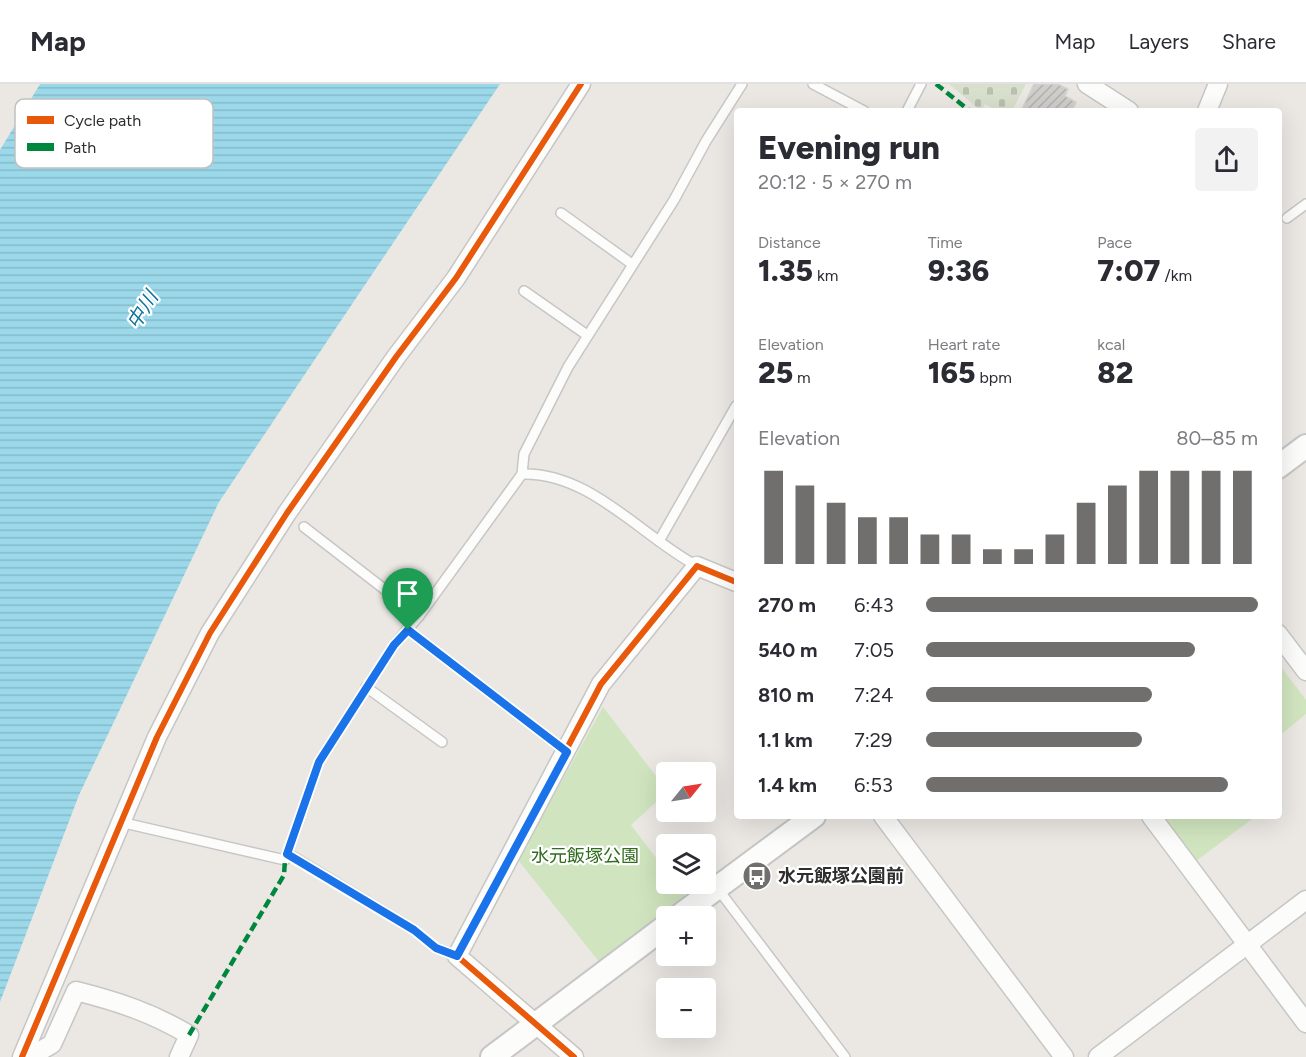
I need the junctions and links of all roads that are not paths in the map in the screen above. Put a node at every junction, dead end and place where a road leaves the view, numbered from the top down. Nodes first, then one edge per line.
1 (581, 84) edge
2 (742, 84) edge
3 (813, 84) edge
4 (921, 84) edge
5 (1087, 84) edge
6 (1218, 84) edge
7 (858, 108) edge
8 (909, 108) edge
9 (1124, 108) edge
10 (1208, 108) edge
11 (1306, 204) edge
12 (561, 213) dead end
13 (1287, 218) dead end
14 (632, 264) junction
15 (524, 291) dead end
16 (587, 335) junction
17 (734, 410) edge
18 (727, 423) junction
19 (734, 428) edge
20 (1306, 446) edge
21 (1282, 464) edge
22 (522, 474) junction
23 (304, 527) dead end
24 (659, 541) junction
25 (697, 566) junction
26 (734, 581) edge
27 (419, 615) junction
28 (408, 630) junction
29 (1282, 639) edge
30 (1306, 671) edge
31 (366, 687) junction
32 (442, 742) dead end
33 (567, 752) junction
34 (810, 819) edge
35 (885, 819) edge
36 (1153, 819) edge
37 (120, 822) junction
38 (287, 854) junction
39 (717, 888) junction
40 (1306, 900) edge
41 (693, 906) edge
42 (656, 933) edge
43 (1247, 944) junction
44 (457, 956) junction
45 (1306, 1023) edge
46 (535, 1024) junction
47 (24, 1053) edge
48 (179, 1057) edge
49 (492, 1057) edge
50 (573, 1057) edge
51 (845, 1057) edge
52 (1064, 1057) edge
53 (1098, 1057) edge

1 - 37 street
2 - 14 lane
3 - 7 lane
4 - 8 lane
5 - 9 street
6 - 10 street
11 - 13 lane
12 - 14 lane
14 - 16 lane
15 - 16 lane
16 - 22 lane
17 - 18 lane
18 - 19 lane
18 - 24 lane
20 - 21 street
22 - 24 lane
22 - 27 lane
23 - 27 lane
24 - 25 lane
25 - 26 street
25 - 33 street
27 - 28 lane
28 - 31 lane
28 - 33 lane
29 - 30 street
31 - 32 lane
31 - 38 lane
33 - 44 street
34 - 39 street
35 - 52 street
36 - 43 street
37 - 38 lane
37 - 47 street
38 - 44 lane
39 - 41 street
39 - 51 lane
40 - 43 street
42 - 46 street
43 - 45 street
43 - 53 street
44 - 46 street
46 - 49 street
46 - 50 street
47 - 48 street

